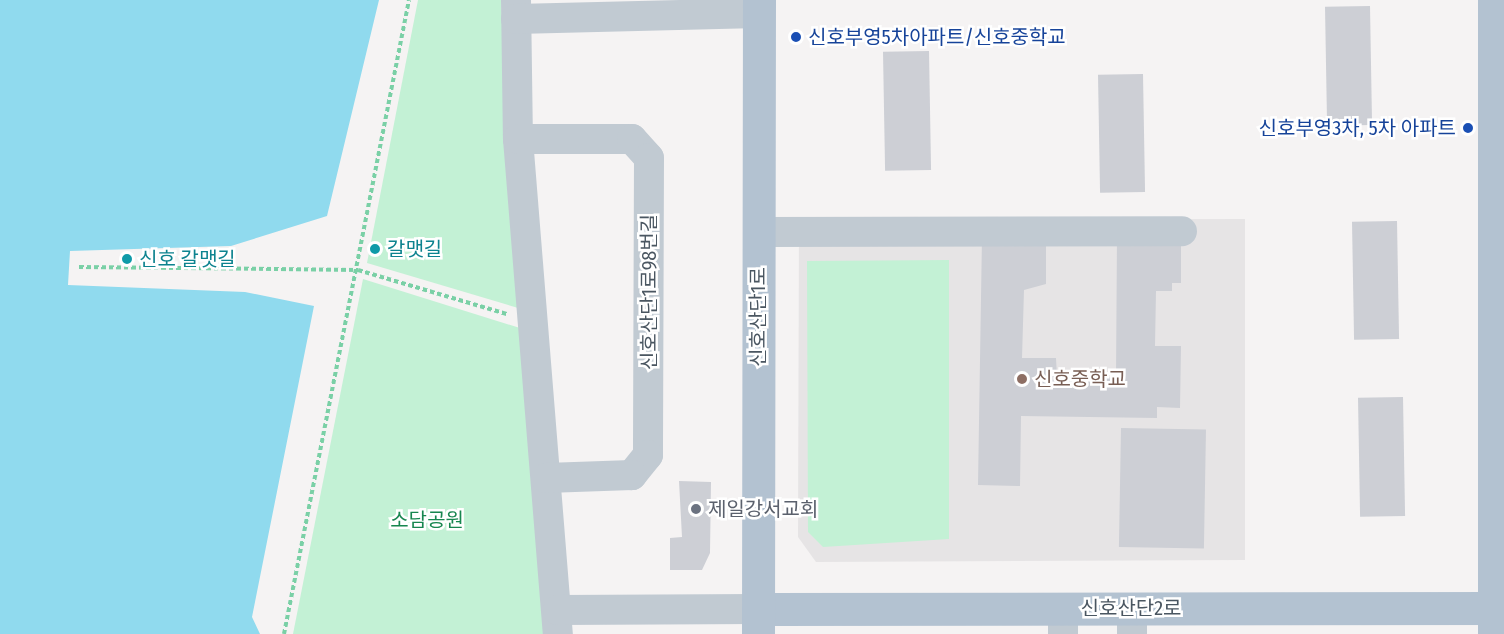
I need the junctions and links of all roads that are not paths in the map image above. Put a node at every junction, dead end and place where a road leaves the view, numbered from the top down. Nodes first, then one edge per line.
1 (1494, 0) edge
2 (759, 6) edge
3 (648, 8) edge
4 (516, 9) edge
5 (518, 139) junction
6 (1182, 231) dead end
7 (758, 232) junction
8 (546, 478) junction
9 (1498, 617) edge
10 (1063, 621) edge
11 (1132, 621) edge
12 (558, 622) edge
13 (758, 622) edge

1 - 9 main road
2 - 3 street
2 - 7 main road, 신호산단1로
3 - 4 street
4 - 5 street
5 - 8 street
5 - 8 street, 신호산단1로98번길
6 - 7 street
7 - 13 main road, 신호산단1로
8 - 12 street
9 - 11 main road, 신호산단2로
10 - 11 main road, 신호산단2로
10 - 13 main road, 신호산단2로
12 - 13 street

